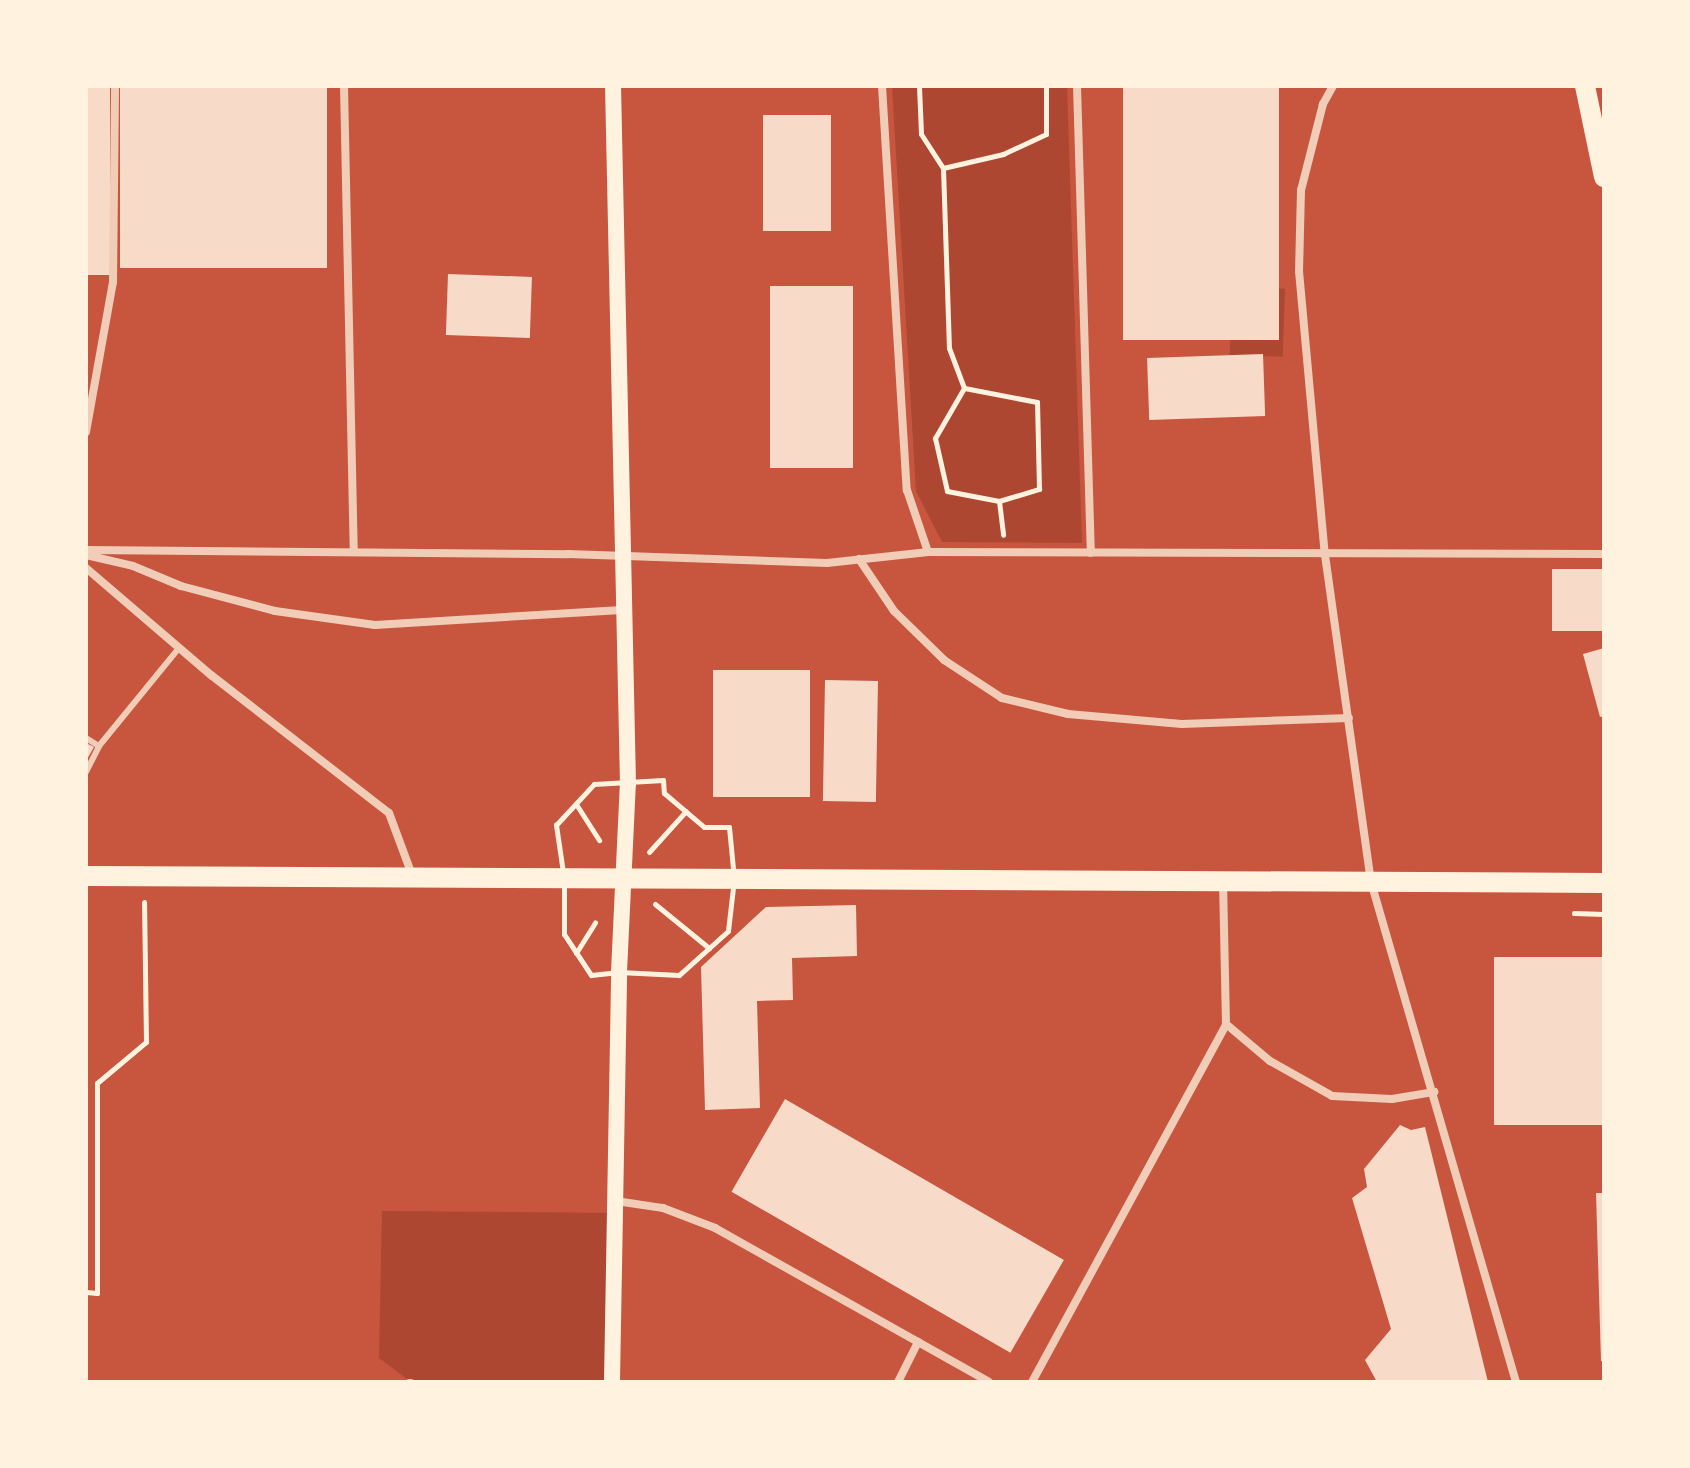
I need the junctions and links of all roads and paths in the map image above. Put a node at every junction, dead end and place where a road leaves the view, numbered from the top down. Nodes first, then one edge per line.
1 (115, 86) edge
2 (344, 86) edge
3 (613, 86) edge
4 (882, 86) edge
5 (919, 86) edge
6 (1046, 86) edge
7 (1077, 86) edge
8 (1333, 86) edge
9 (1585, 86) edge
10 (943, 168) junction
11 (1604, 177) edge
12 (964, 388) junction
13 (86, 432) edge
14 (999, 501) junction
15 (354, 551) junction
16 (86, 552) edge
17 (928, 552) junction
18 (1006, 552) junction
19 (1091, 553) junction
20 (1604, 554) edge
21 (1325, 555) junction
22 (621, 558) junction
23 (859, 559) junction
24 (86, 568) edge
25 (622, 610) junction
26 (179, 648) junction
27 (1349, 718) junction
28 (86, 738) edge
29 (99, 746) junction
30 (86, 772) edge
31 (86, 876) edge
32 (144, 877) junction
33 (413, 878) junction
34 (624, 879) junction
35 (1223, 881) junction
36 (1371, 882) junction
37 (1604, 883) edge
38 (1226, 1024) junction
39 (1434, 1092) junction
40 (616, 1201) junction
41 (86, 1292) edge
42 (918, 1342) junction
43 (612, 1382) edge
44 (898, 1382) edge
45 (989, 1382) edge
46 (1032, 1382) edge
47 (1516, 1382) edge

1 - 13 street
2 - 15 street
3 - 22 main road
4 - 17 street
5 - 10 path
6 - 10 path
7 - 19 street
8 - 21 street
9 - 11 main road
10 - 12 path
12 - 14 path
12 - 14 path
14 - 18 path
15 - 16 street
15 - 22 street
16 - 25 street
17 - 18 street
17 - 23 street
18 - 19 street
19 - 21 street
20 - 21 street
21 - 27 street
22 - 23 street
22 - 25 main road
23 - 27 street
24 - 26 street
25 - 34 main road
26 - 29 lane
26 - 33 street
27 - 36 street
28 - 29 lane
29 - 30 lane
31 - 32 main road
32 - 33 main road
32 - 41 path
33 - 34 main road
34 - 35 main road
34 - 40 main road
35 - 36 main road
35 - 38 street
36 - 37 main road
36 - 39 street
38 - 39 street
38 - 46 street
39 - 47 street
40 - 42 street
40 - 43 main road
42 - 44 street
42 - 45 street

